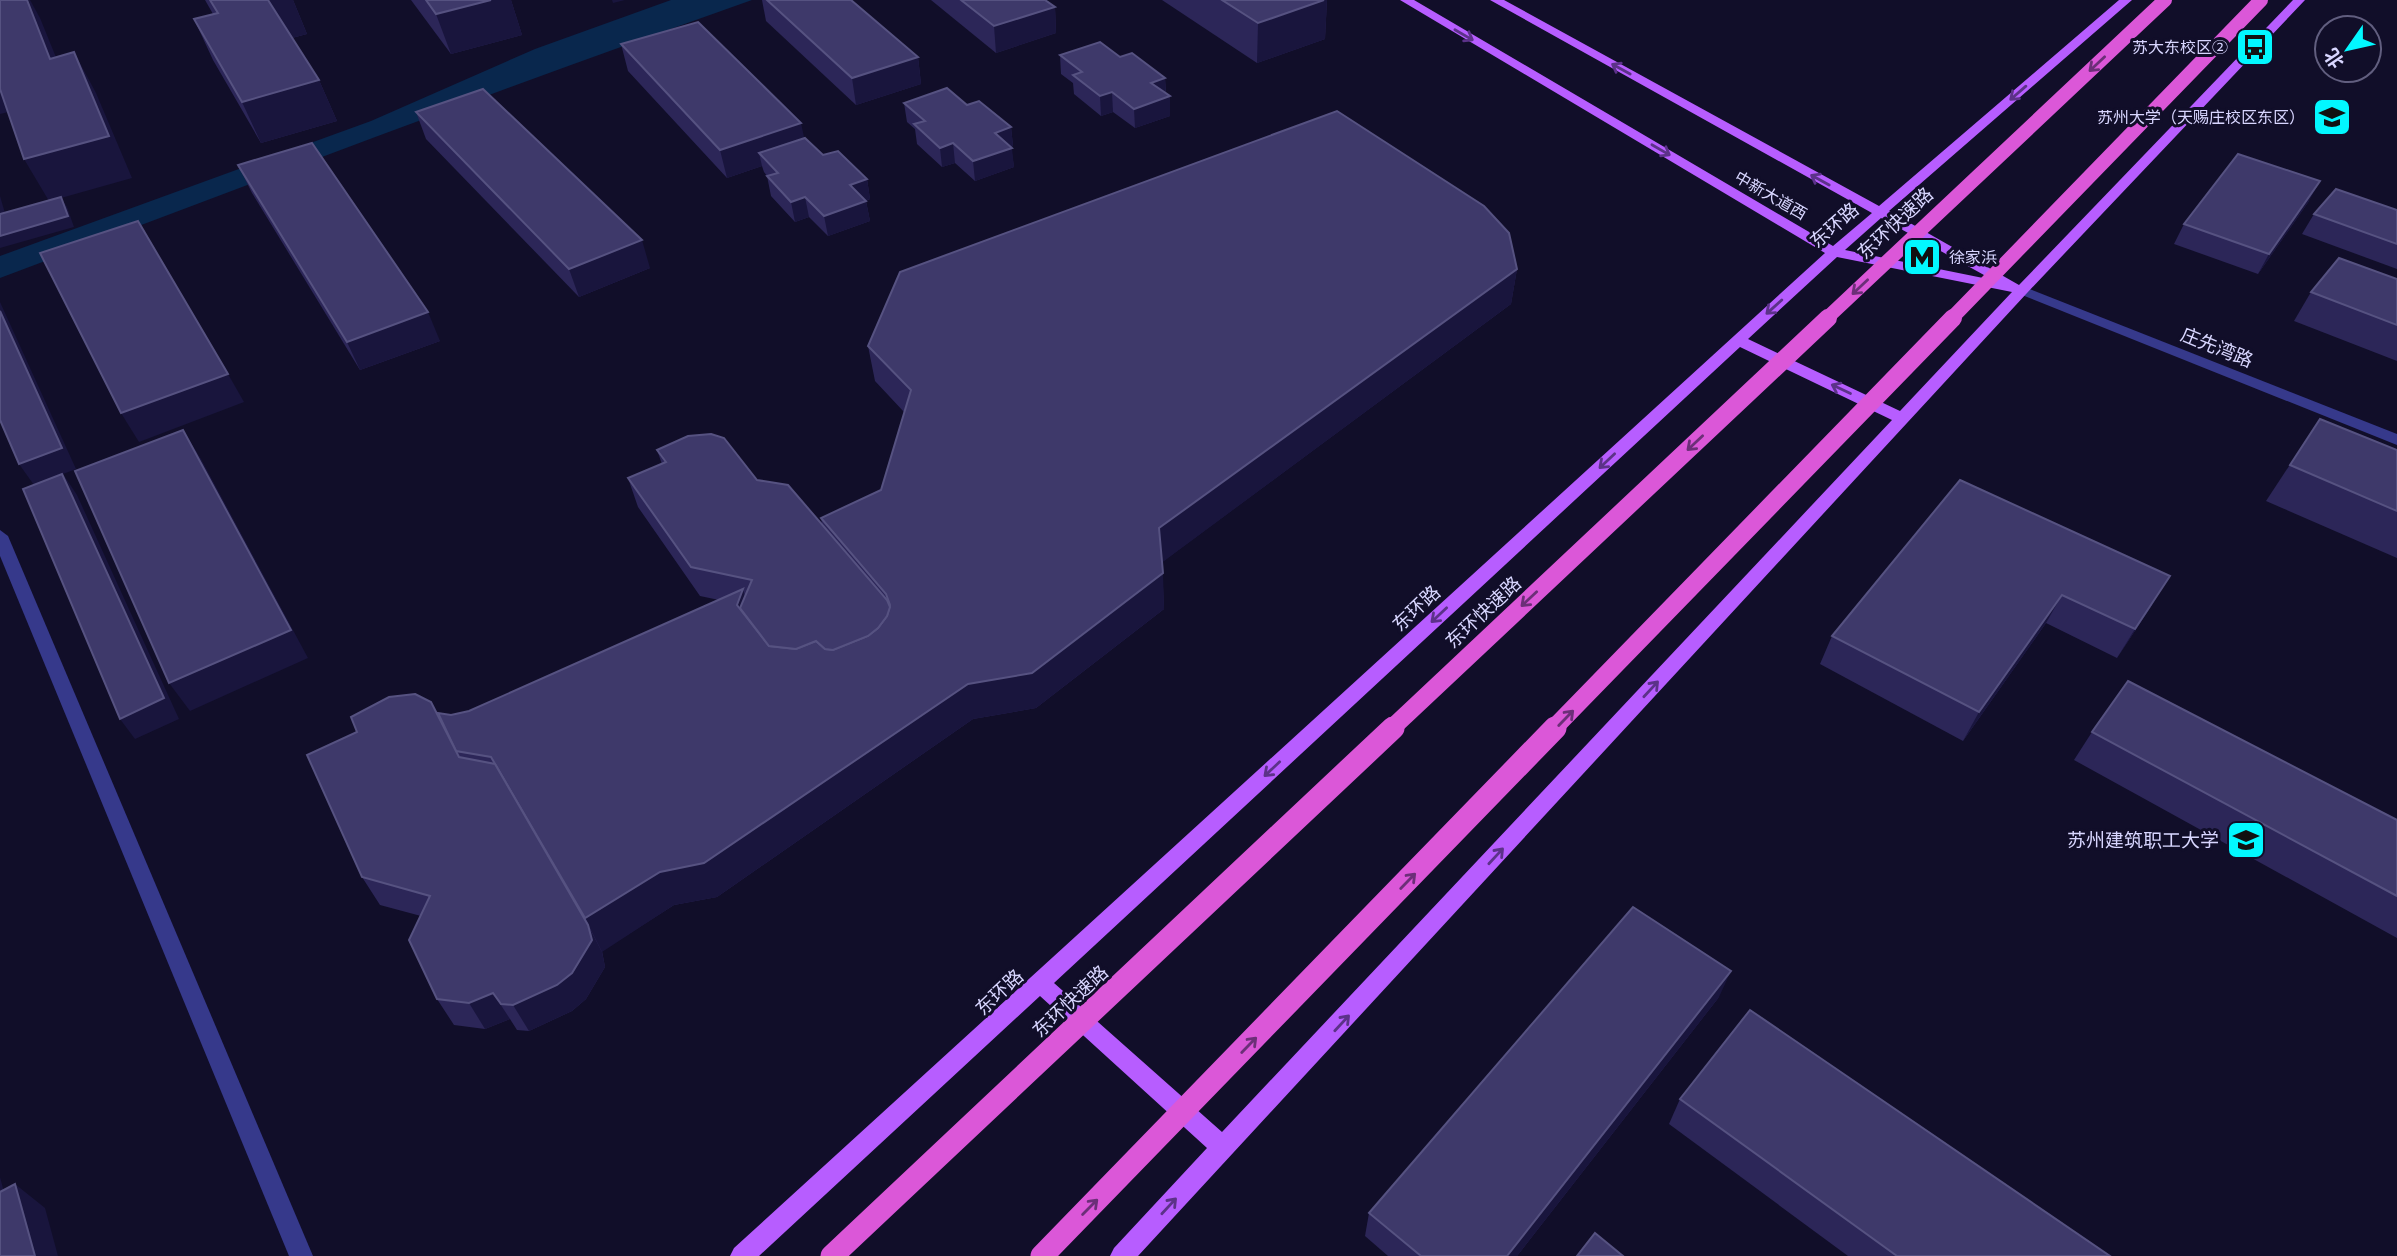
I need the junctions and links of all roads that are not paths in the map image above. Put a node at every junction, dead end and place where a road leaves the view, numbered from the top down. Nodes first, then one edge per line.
1 (1406, 0) edge
2 (1496, 0) edge
3 (2126, 0) edge
4 (2165, 0) edge
5 (2261, 0) edge
6 (2299, 0) edge
7 (1880, 213) junction
8 (1834, 252) junction
9 (2022, 290) junction
10 (1738, 340) junction
11 (1903, 419) junction
12 (2397, 440) edge
13 (0, 536) edge
14 (1040, 983) junction
15 (1224, 1149) junction
16 (301, 1256) edge
17 (742, 1256) edge
18 (832, 1256) edge
19 (1042, 1256) edge
20 (1122, 1256) edge

1 -> 8 main road, 中新大道西
7 -> 2 main road, 中新大道西
3 -> 7 main road, 东环路
4 -> 18 highway, 东环快速路, bridge
19 -> 5 highway, bridge
6 - 9 main road
7 - 8 main road, 东环路
7 - 9 main road, 中新大道西
8 - 9 main road, 中新大道西
8 -> 10 main road, 东环路
9 - 11 main road
9 - 12 street, 庄先湾路
11 -> 10 main road
10 -> 14 main road, 东环路
15 -> 11 main road
13 - 16 street
14 - 15 main road
14 - 17 main road, 东环路
20 -> 15 main road

